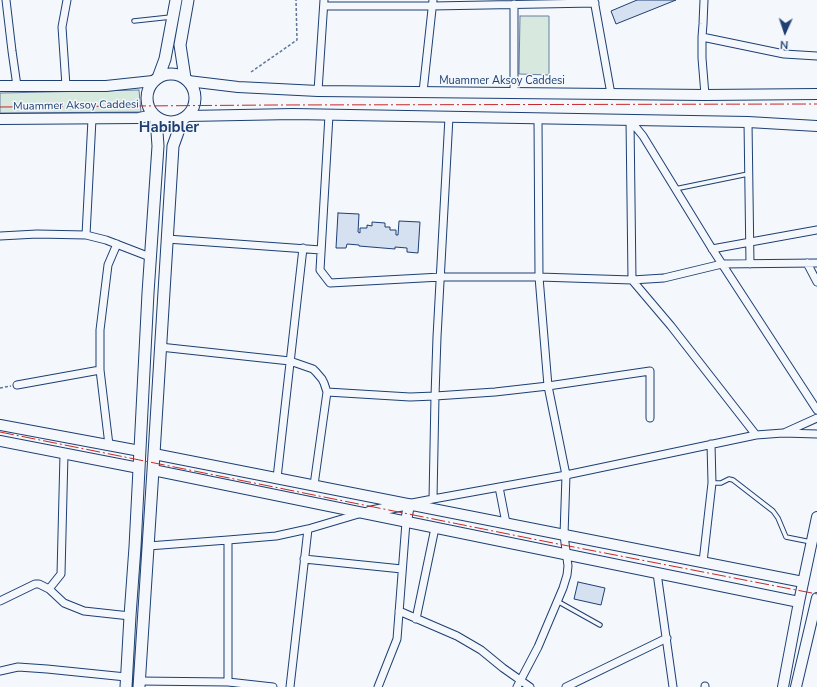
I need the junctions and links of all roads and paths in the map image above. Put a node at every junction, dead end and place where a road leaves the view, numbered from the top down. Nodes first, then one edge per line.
1 (6, 0) edge
2 (67, 0) edge
3 (176, 0) edge
4 (188, 0) edge
5 (296, 0) edge
6 (705, 0) edge
7 (594, 1) edge
8 (324, 3) edge
9 (432, 3) edge
10 (514, 4) junction
11 (172, 17) junction
12 (134, 21) dead end
13 (702, 37) junction
14 (817, 56) edge
15 (251, 72) dead end
16 (156, 80) junction
17 (186, 80) junction
18 (0, 86) edge
19 (17, 86) junction
20 (66, 86) junction
21 (318, 91) junction
22 (424, 92) junction
23 (514, 93) junction
24 (611, 94) junction
25 (817, 94) edge
26 (705, 95) junction
27 (329, 115) junction
28 (155, 116) junction
29 (449, 117) junction
30 (185, 118) junction
31 (0, 119) edge
32 (92, 119) junction
33 (538, 119) junction
34 (630, 120) junction
35 (748, 122) junction
36 (817, 126) edge
37 (748, 174) junction
38 (675, 189) junction
39 (817, 230) edge
40 (86, 234) junction
41 (0, 236) edge
42 (167, 239) junction
43 (749, 242) junction
44 (117, 244) junction
45 (303, 248) junction
46 (712, 249) junction
47 (321, 250) junction
48 (150, 257) junction
49 (807, 263) junction
50 (817, 263) edge
51 (722, 264) junction
52 (750, 264) junction
53 (441, 277) junction
54 (539, 277) junction
55 (632, 280) junction
56 (817, 282) edge
57 (160, 347) junction
58 (290, 361) junction
59 (100, 370) junction
60 (17, 385) joint
61 (548, 386) junction
62 (0, 388) edge
63 (327, 392) junction
64 (435, 396) junction
65 (817, 410) edge
66 (650, 418) dead end
67 (817, 418) edge
68 (0, 425) edge
69 (783, 433) junction
70 (817, 434) edge
71 (756, 435) junction
72 (0, 441) edge
73 (711, 444) junction
74 (109, 445) junction
75 (140, 451) junction
76 (64, 454) junction
77 (154, 454) junction
78 (139, 468) junction
79 (154, 470) junction
80 (566, 475) junction
81 (277, 478) junction
82 (712, 483) junction
83 (314, 485) junction
84 (499, 487) junction
85 (433, 499) junction
86 (409, 504) junction
87 (364, 513) junction
88 (817, 517) edge
89 (406, 522) junction
90 (506, 523) junction
91 (435, 528) junction
92 (308, 529) junction
93 (564, 534) junction
94 (228, 540) junction
95 (812, 542) junction
96 (148, 546) junction
97 (567, 554) junction
98 (304, 559) junction
99 (703, 562) junction
100 (402, 569) junction
101 (658, 573) junction
102 (803, 582) junction
103 (48, 590) junction
104 (0, 601) edge
105 (557, 601) junction
106 (799, 602) junction
107 (816, 603) edge
108 (399, 611) junction
109 (130, 616) junction
110 (416, 619) junction
111 (600, 625) dead end
112 (667, 638) junction
113 (0, 671) edge
114 (520, 680) junction
115 (126, 682) edge
116 (228, 682) junction
117 (139, 684) edge
118 (273, 687) edge
119 (290, 687) edge
120 (378, 687) edge
121 (517, 687) edge
122 (530, 687) edge
123 (566, 687) edge
124 (673, 687) edge
125 (783, 687) edge
126 (796, 687) edge

1 - 19 street
2 - 20 street
3 - 11 main road
4 - 17 main road
5 - 15 path
6 - 13 street
7 - 10 street
7 - 24 street
8 - 9 street
8 - 21 street
9 - 10 street
9 - 22 street
10 - 23 street
11 - 12 lane
11 - 16 main road
13 - 14 street
13 - 26 street
16 - 17 main road
16 - 20 street, Muammer Aksoy Caddesi
16 - 28 main road
17 - 21 street, Muammer Aksoy Caddesi
17 - 30 main road
18 - 19 street, Muammer Aksoy Caddesi
19 - 20 street, Muammer Aksoy Caddesi
21 - 22 street, Muammer Aksoy Caddesi
22 - 23 street, Muammer Aksoy Caddesi
23 - 24 street, Muammer Aksoy Caddesi
24 - 26 street, Muammer Aksoy Caddesi
25 - 26 street, Muammer Aksoy Caddesi
27 - 29 street
27 - 30 street
27 - 47 street
28 - 30 main road
28 - 32 street, Muammer Aksoy Caddesi
28 - 48 main road
29 - 33 street
29 - 53 street
30 - 42 main road
31 - 32 street, Muammer Aksoy Caddesi
32 - 40 street
33 - 34 street
33 - 54 street
34 - 35 street
34 - 38 street
34 - 55 street
35 - 36 street
35 - 37 street
37 - 38 lane
37 - 43 street
38 - 46 street
39 - 43 street
40 - 41 street
40 - 44 street
42 - 45 street
42 - 57 main road
43 - 46 street
43 - 52 street
44 - 48 street
44 - 59 street
45 - 47 street
45 - 58 street
46 - 51 street
47 - 53 street
48 - 75 main road
49 - 50 street
49 - 52 street
49 - 56 street
51 - 52 street
51 - 55 street
51 - 65 street
53 - 54 street
53 - 64 street
54 - 55 street
54 - 61 street
55 - 71 street
57 - 58 street
57 - 77 main road
58 - 63 street
58 - 81 street
59 - 60 street
59 - 74 street
60 - 62 path
61 - 64 street
61 - 66 street
61 - 80 street
63 - 64 street
63 - 83 street
64 - 85 street
67 - 69 street
68 - 74 street
69 - 70 street
69 - 71 street
71 - 73 street
72 - 76 street
73 - 80 street
73 - 82 street
74 - 75 street
75 - 78 main road
76 - 78 street
76 - 103 street
77 - 79 main road
77 - 81 street
78 - 109 main road
79 - 87 street
79 - 96 main road
80 - 84 street
80 - 93 street
81 - 83 street
82 - 95 lane
82 - 99 street
83 - 86 street
84 - 85 street
84 - 90 street
85 - 86 street
86 - 87 street
86 - 89 street
86 - 90 street
87 - 89 street
87 - 92 street
88 - 95 street
89 - 91 street
89 - 100 street
90 - 93 street
91 - 97 street
91 - 110 street
92 - 94 street
92 - 98 street
93 - 97 street
93 - 99 street
94 - 96 street
94 - 116 street
95 - 102 street
96 - 117 main road
97 - 101 street
97 - 105 street
98 - 100 street
98 - 119 street
99 - 102 street
100 - 108 street
101 - 106 street
101 - 112 street
102 - 106 street
103 - 104 street
103 - 109 street
105 - 111 lane
105 - 114 street
106 - 125 street
107 - 126 street
108 - 110 street
108 - 120 street
109 - 115 main road
110 - 114 street
112 - 123 street
112 - 124 street
113 - 115 street
114 - 121 street
114 - 122 street
116 - 117 street
116 - 118 street

